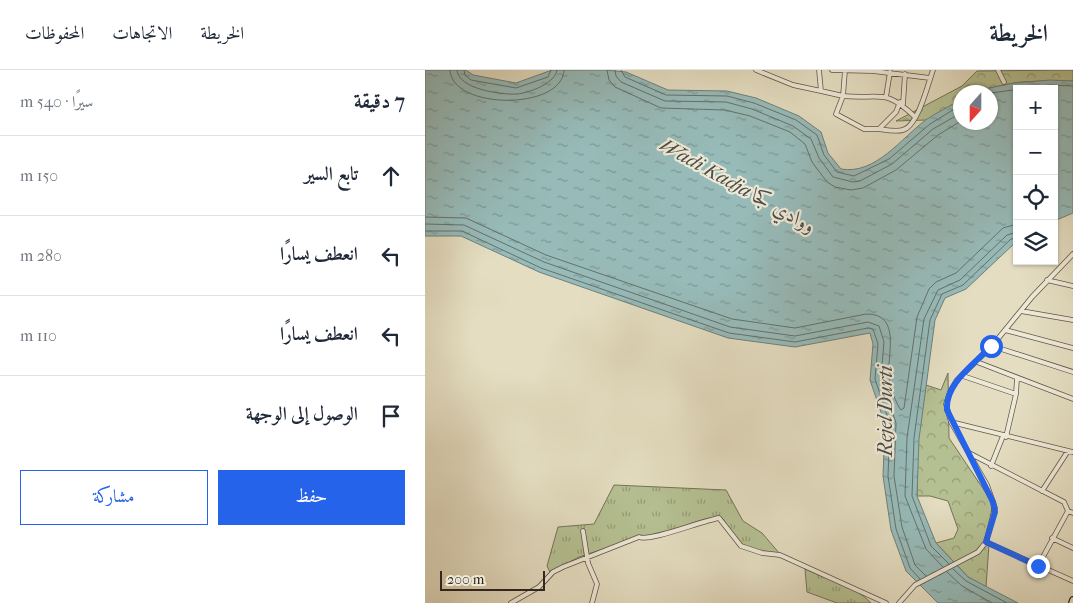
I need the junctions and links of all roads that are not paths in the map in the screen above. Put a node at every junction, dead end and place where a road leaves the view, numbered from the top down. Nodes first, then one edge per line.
1 (756, 70) edge
2 (813, 70) edge
3 (819, 70) edge
4 (832, 70) edge
5 (845, 70) edge
6 (933, 70) edge
7 (998, 70) edge
8 (890, 71) edge
9 (905, 74) junction
10 (930, 78) junction
11 (1004, 82) dead end
12 (821, 91) junction
13 (843, 96) junction
14 (886, 97) junction
15 (902, 103) junction
16 (915, 117) junction
17 (879, 129) junction
18 (1073, 254) edge
19 (1047, 280) junction
20 (1073, 286) edge
21 (1021, 311) junction
22 (1073, 320) edge
23 (1005, 330) junction
24 (991, 346) junction
25 (1073, 348) edge
26 (977, 362) junction
27 (1073, 372) edge
28 (963, 376) junction
29 (1017, 378) junction
30 (1017, 394) junction
31 (1073, 399) edge
32 (951, 422) junction
33 (1004, 437) junction
34 (1067, 451) junction
35 (967, 452) junction
36 (1073, 452) edge
37 (991, 466) junction
38 (1042, 491) junction
39 (1067, 511) junction
40 (1073, 513) edge
41 (583, 531) dead end
42 (1052, 538) junction
43 (986, 542) junction
44 (1073, 548) edge
45 (587, 558) junction
46 (1038, 566) junction
47 (1073, 581) edge
48 (511, 603) edge
49 (592, 603) edge
50 (886, 603) edge
51 (899, 603) edge

1 - 12 street
2 - 3 street
3 - 12 street
4 - 5 street
5 - 8 street
5 - 13 street
6 - 10 street
7 - 11 street
8 - 9 street
8 - 14 street
9 - 10 street
9 - 15 street
10 - 16 street
12 - 13 street
13 - 14 street
13 - 17 street
14 - 15 street
15 - 16 street
15 - 17 street
16 - 17 street
18 - 19 street
19 - 20 street
19 - 21 street
21 - 22 street
21 - 23 street
23 - 24 street
23 - 25 street
24 - 26 street
24 - 27 street
26 - 28 street
26 - 29 street
28 - 30 street
28 - 32 street
29 - 30 street
29 - 31 street
30 - 33 street
32 - 33 street
32 - 35 street
33 - 34 street
33 - 37 street
34 - 36 street
34 - 38 street
35 - 37 street
35 - 43 street
37 - 38 street
38 - 39 street
39 - 40 street
39 - 42 street
41 - 45 street
42 - 44 street
42 - 46 street
43 - 46 street
43 - 51 street
45 - 48 street
45 - 49 street
45 - 50 street
46 - 47 street

